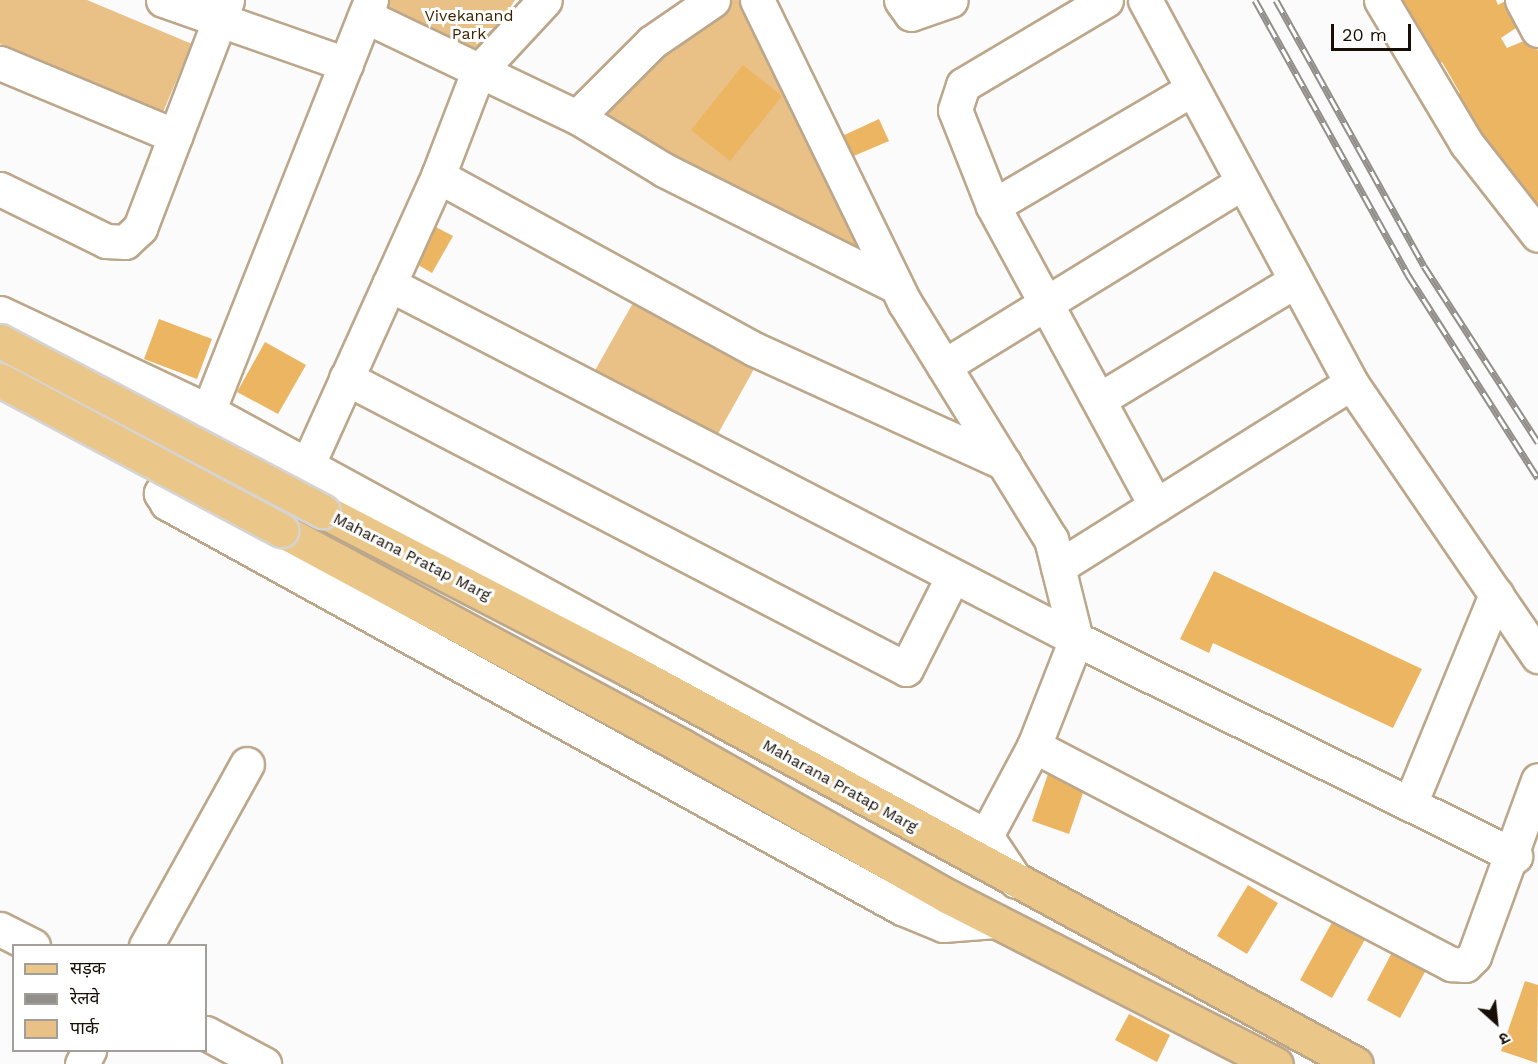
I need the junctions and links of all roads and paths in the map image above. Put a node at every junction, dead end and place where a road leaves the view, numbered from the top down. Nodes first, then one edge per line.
1 (163, 0) edge
2 (545, 0) edge
3 (713, 0) edge
4 (758, 0) edge
5 (901, 0) edge
6 (951, 0) edge
7 (1106, 0) edge
8 (1145, 0) edge
9 (1381, 0) edge
10 (1522, 0) edge
11 (368, 8) edge
12 (224, 10) edge
13 (1538, 30) edge
14 (0, 63) edge
15 (346, 64) junction
16 (478, 72) junction
17 (1191, 90) junction
18 (577, 117) junction
19 (175, 136) junction
20 (438, 176) junction
21 (1243, 182) junction
22 (0, 189) edge
23 (993, 206) junction
24 (1538, 235) edge
25 (1295, 281) junction
26 (389, 284) junction
27 (896, 286) junction
28 (1046, 302) junction
29 (0, 313) edge
30 (0, 341) edge
31 (944, 366) junction
32 (346, 378) junction
33 (0, 380) edge
34 (1351, 383) junction
35 (1100, 399) junction
36 (208, 411) junction
37 (1004, 463) junction
38 (308, 464) junction
39 (1156, 506) junction
40 (1058, 567) junction
41 (953, 576) junction
42 (1496, 594) junction
43 (1076, 639) junction
44 (1538, 656) edge
45 (1034, 746) junction
46 (247, 764) dead end
47 (1538, 780) edge
48 (1410, 804) junction
49 (986, 836) junction
50 (1515, 856) junction
51 (1016, 882) junction
52 (994, 921) junction
53 (0, 929) edge
54 (31, 944) edge
55 (147, 944) edge
56 (207, 1034) edge
57 (264, 1064) edge
58 (1276, 1064) edge
59 (1356, 1064) edge

1 - 12 street
2 - 16 street
3 - 18 street
4 - 27 street
5 - 6 street
7 - 23 street
8 - 17 street
9 - 24 street
10 - 13 street
11 - 15 street
11 - 16 street
12 - 15 street
12 - 19 street
14 - 19 street
15 - 36 street
16 - 18 street
16 - 20 street
17 - 21 street
17 - 23 street
18 - 27 street
19 - 22 street
20 - 26 street
20 - 37 street
21 - 25 street
21 - 28 street
23 - 28 street
25 - 34 street
25 - 35 street
26 - 32 street
26 - 41 street
27 - 31 street
28 - 31 street
28 - 35 street
29 - 36 street
30 - 51 main road, Maharana Pratap Marg, bridge
31 - 37 street
32 - 38 street
32 - 41 street
33 - 52 main road, bridge
34 - 39 street
34 - 42 street
35 - 39 street
36 - 38 street
36 - 52 street
37 - 40 street
38 - 49 street
39 - 40 street
40 - 43 street
41 - 43 street
42 - 44 street
42 - 48 street
43 - 45 street
43 - 48 street
45 - 49 street
45 - 50 street
46 - 55 street
47 - 50 street
48 - 50 street
49 - 51 street
51 - 59 main road, Maharana Pratap Marg
52 - 58 main road
53 - 54 street
56 - 57 street

